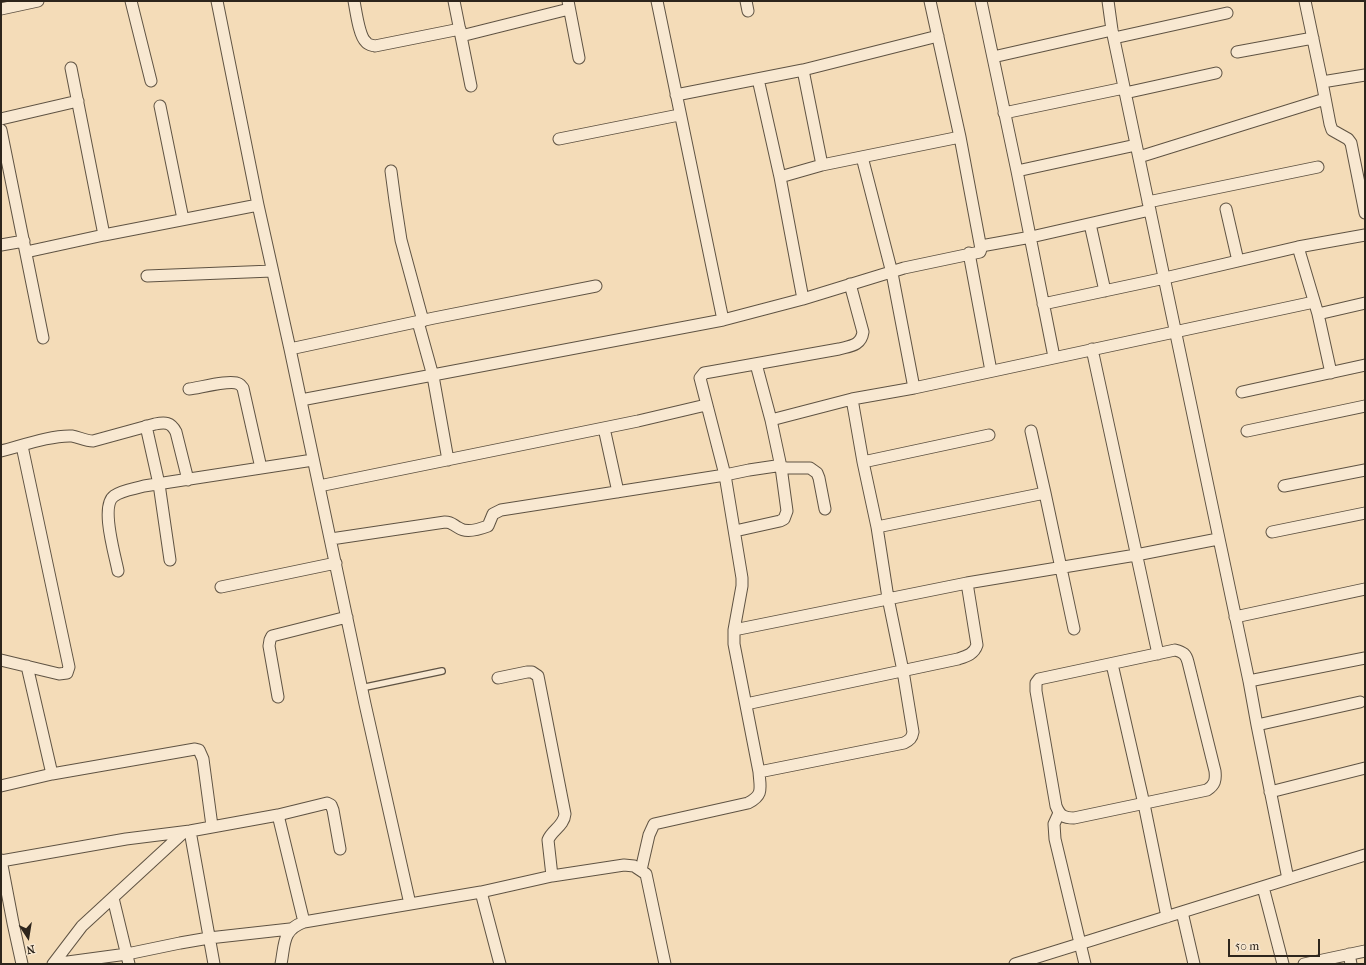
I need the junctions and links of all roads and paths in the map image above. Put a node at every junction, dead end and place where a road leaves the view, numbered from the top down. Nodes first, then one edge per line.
1 (38, 1) edge
2 (131, 1) edge
3 (218, 1) edge
4 (354, 1) edge
5 (454, 1) edge
6 (657, 1) edge
7 (930, 1) edge
8 (981, 1) edge
9 (1108, 1) edge
10 (1304, 1) edge
11 (568, 5) edge
12 (1, 9) edge
13 (1227, 13) dead end
14 (460, 33) junction
15 (1113, 34) junction
16 (938, 36) junction
17 (1313, 38) junction
18 (1237, 52) dead end
19 (992, 57) junction
20 (579, 58) dead end
21 (71, 68) dead end
22 (803, 70) junction
23 (1216, 73) dead end
24 (1365, 75) edge
25 (758, 79) junction
26 (151, 81) dead end
27 (1322, 82) junction
28 (471, 86) dead end
29 (1125, 91) junction
30 (676, 95) junction
31 (1325, 99) junction
32 (78, 101) junction
33 (160, 106) dead end
34 (1004, 113) junction
35 (680, 115) junction
36 (1, 119) edge
37 (1, 130) edge
38 (960, 137) junction
39 (559, 139) dead end
40 (1136, 145) junction
41 (862, 157) junction
42 (1139, 157) junction
43 (822, 165) junction
44 (1318, 167) dead end
45 (391, 171) dead end
46 (1017, 171) junction
47 (780, 177) junction
48 (258, 205) junction
49 (1149, 206) junction
50 (1226, 209) dead end
51 (1365, 213) edge
52 (183, 220) junction
53 (1090, 224) junction
54 (1365, 234) edge
55 (104, 235) junction
56 (1030, 237) junction
57 (24, 241) junction
58 (1, 245) edge
59 (981, 246) junction
60 (1298, 247) junction
61 (26, 252) junction
62 (969, 253) junction
63 (1238, 261) junction
64 (272, 271) junction
65 (892, 273) junction
66 (147, 276) dead end
67 (1164, 278) junction
68 (850, 284) junction
69 (596, 286) dead end
70 (1105, 291) junction
71 (803, 299) junction
72 (1314, 302) junction
73 (1365, 303) edge
74 (1043, 304) junction
75 (1318, 314) junction
76 (722, 320) junction
77 (420, 322) junction
78 (1176, 332) junction
79 (43, 338) dead end
80 (290, 349) junction
81 (1092, 349) junction
82 (1054, 357) junction
83 (756, 364) junction
84 (1365, 365) edge
85 (991, 371) junction
86 (1331, 373) junction
87 (432, 376) junction
88 (914, 388) junction
89 (189, 389) dead end
90 (1242, 392) dead end
91 (852, 399) junction
92 (301, 400) junction
93 (706, 405) junction
94 (1365, 406) edge
95 (771, 420) junction
96 (146, 426) junction
97 (604, 428) junction
98 (1031, 431) dead end
99 (1248, 431) dead end
100 (989, 435) dead end
101 (22, 446) junction
102 (1, 451) edge
103 (313, 460) junction
104 (448, 460) junction
105 (863, 462) junction
106 (781, 467) junction
107 (261, 468) junction
108 (1365, 470) edge
109 (725, 476) junction
110 (188, 480) junction
111 (159, 484) junction
112 (319, 486) junction
113 (1284, 486) dead end
114 (618, 492) junction
115 (1045, 493) junction
116 (825, 510) dead end
117 (1365, 513) edge
118 (877, 527) junction
119 (735, 531) junction
120 (1272, 532) dead end
121 (1218, 538) junction
122 (331, 539) junction
123 (1136, 555) junction
124 (170, 560) dead end
125 (336, 563) junction
126 (1060, 567) junction
127 (118, 571) dead end
128 (966, 582) junction
129 (221, 587) dead end
130 (1365, 589) edge
131 (888, 598) junction
132 (347, 617) junction
133 (1235, 617) junction
134 (1074, 629) dead end
135 (734, 630) junction
136 (1158, 654) junction
137 (1365, 658) edge
138 (1, 660) edge
139 (1112, 664) junction
140 (27, 666) junction
141 (442, 671) dead end
142 (903, 671) junction
143 (498, 678) dead end
144 (1249, 682) junction
145 (362, 688) junction
146 (278, 697) dead end
147 (1360, 702) dead end
148 (746, 704) junction
149 (1257, 725) junction
150 (1365, 768) edge
151 (759, 772) junction
152 (52, 774) junction
153 (1, 786) edge
154 (1270, 792) junction
155 (1144, 804) junction
156 (1059, 813) junction
157 (278, 815) junction
158 (212, 826) junction
159 (187, 832) junction
160 (340, 849) dead end
161 (1365, 855) edge
162 (1, 860) edge
163 (641, 870) junction
164 (552, 876) junction
165 (1288, 879) junction
166 (1263, 887) junction
167 (481, 892) junction
168 (113, 898) junction
169 (410, 904) junction
170 (1182, 912) junction
171 (1167, 917) junction
172 (304, 922) junction
173 (290, 929) junction
174 (209, 938) junction
175 (1081, 944) junction
176 (1365, 951) edge
177 (128, 959) edge
178 (1350, 959) edge
179 (22, 964) edge
180 (53, 964) edge
181 (214, 964) edge
182 (281, 964) edge
183 (500, 964) edge
184 (665, 964) edge
185 (1015, 964) edge
186 (1085, 964) edge
187 (1194, 964) edge
188 (1283, 964) edge
189 (1304, 964) edge

1 - 12 street
2 - 26 street
3 - 48 street
4 - 14 street
5 - 14 street
6 - 30 street
7 - 16 street
8 - 19 street
9 - 15 street
10 - 17 street
11 - 14 street
11 - 20 street
13 - 15 street
14 - 28 street
15 - 19 street
15 - 29 street
16 - 22 street
16 - 38 street
17 - 18 street
17 - 27 street
19 - 34 street
21 - 32 street
22 - 25 street
22 - 43 street
23 - 29 street
24 - 27 street
25 - 30 street
25 - 47 street
27 - 31 street
29 - 34 street
29 - 40 street
30 - 35 street
31 - 42 street
31 - 51 street
32 - 36 street
32 - 55 street
33 - 52 street
34 - 46 street
35 - 39 street
35 - 76 street
37 - 57 street
38 - 41 street
38 - 59 street
40 - 42 street
40 - 46 street
41 - 43 street
41 - 65 street
42 - 49 street
43 - 47 street
44 - 49 street
45 - 77 street
46 - 56 street
47 - 71 street
48 - 52 street
48 - 64 street
49 - 53 street
49 - 67 street
50 - 63 street
52 - 55 street
53 - 56 street
53 - 70 street
54 - 60 street
55 - 61 street
56 - 59 street
56 - 74 street
57 - 58 street
57 - 61 street
59 - 62 street
60 - 63 street
60 - 72 street
61 - 79 street
62 - 65 street
62 - 85 street
63 - 67 street
64 - 66 street
64 - 80 street
65 - 68 street
65 - 88 street
67 - 70 street
67 - 78 street
68 - 71 street
68 - 83 street
69 - 77 street
70 - 74 street
71 - 76 street
72 - 75 street
72 - 78 street
73 - 75 street
74 - 82 street
75 - 86 street
76 - 87 street
77 - 80 street
77 - 87 street
78 - 81 street
78 - 121 street
80 - 92 street
81 - 82 street
81 - 123 street
82 - 85 street
83 - 93 street
83 - 95 street
84 - 86 street
85 - 88 street
86 - 90 street
87 - 92 street
87 - 104 street
88 - 91 street
89 - 107 street
91 - 95 street
91 - 105 street
92 - 103 street
93 - 97 street
93 - 109 street
94 - 99 street
95 - 106 street
96 - 101 street
96 - 110 street
96 - 111 street
97 - 104 street
97 - 114 street
98 - 115 street
100 - 105 street
101 - 102 street
101 - 140 street
103 - 107 street
103 - 112 street
104 - 112 street
105 - 118 street
106 - 109 street
106 - 116 street
106 - 119 street
107 - 110 street
108 - 113 street
109 - 114 street
109 - 119 street
110 - 111 street
111 - 124 street
111 - 127 street
112 - 122 street
114 - 122 street
115 - 118 street
115 - 126 street
117 - 120 street
118 - 131 street
119 - 135 street
121 - 123 street
121 - 133 street
122 - 125 street
123 - 126 street
123 - 136 street
125 - 129 street
125 - 132 street
126 - 128 street
126 - 134 street
128 - 131 street
128 - 142 street
130 - 133 street
131 - 135 street
131 - 142 street
132 - 145 street
132 - 146 street
133 - 144 street
135 - 148 street
136 - 139 street
136 - 155 street
137 - 144 street
138 - 140 street
139 - 155 street
139 - 156 street
140 - 152 street
141 - 145 lane
142 - 148 street
142 - 151 street
143 - 164 street
144 - 149 street
145 - 169 street
147 - 149 street
148 - 151 street
149 - 154 street
150 - 154 street
151 - 163 street
152 - 153 street
152 - 158 street
154 - 165 street
155 - 156 street
155 - 171 street
156 - 175 street
157 - 158 street
157 - 160 street
157 - 172 street
158 - 159 street
159 - 162 street
159 - 168 street
159 - 174 street
161 - 165 street
162 - 179 street
163 - 164 street
163 - 184 street
164 - 167 street
165 - 166 street
166 - 170 street
166 - 188 street
167 - 169 street
167 - 183 street
168 - 177 street
168 - 180 street
169 - 172 street
170 - 171 street
170 - 187 street
171 - 175 street
172 - 173 street
173 - 174 street
173 - 182 street
174 - 177 street
174 - 181 street
175 - 185 street
175 - 186 street
176 - 178 street
177 - 180 street
178 - 189 street

